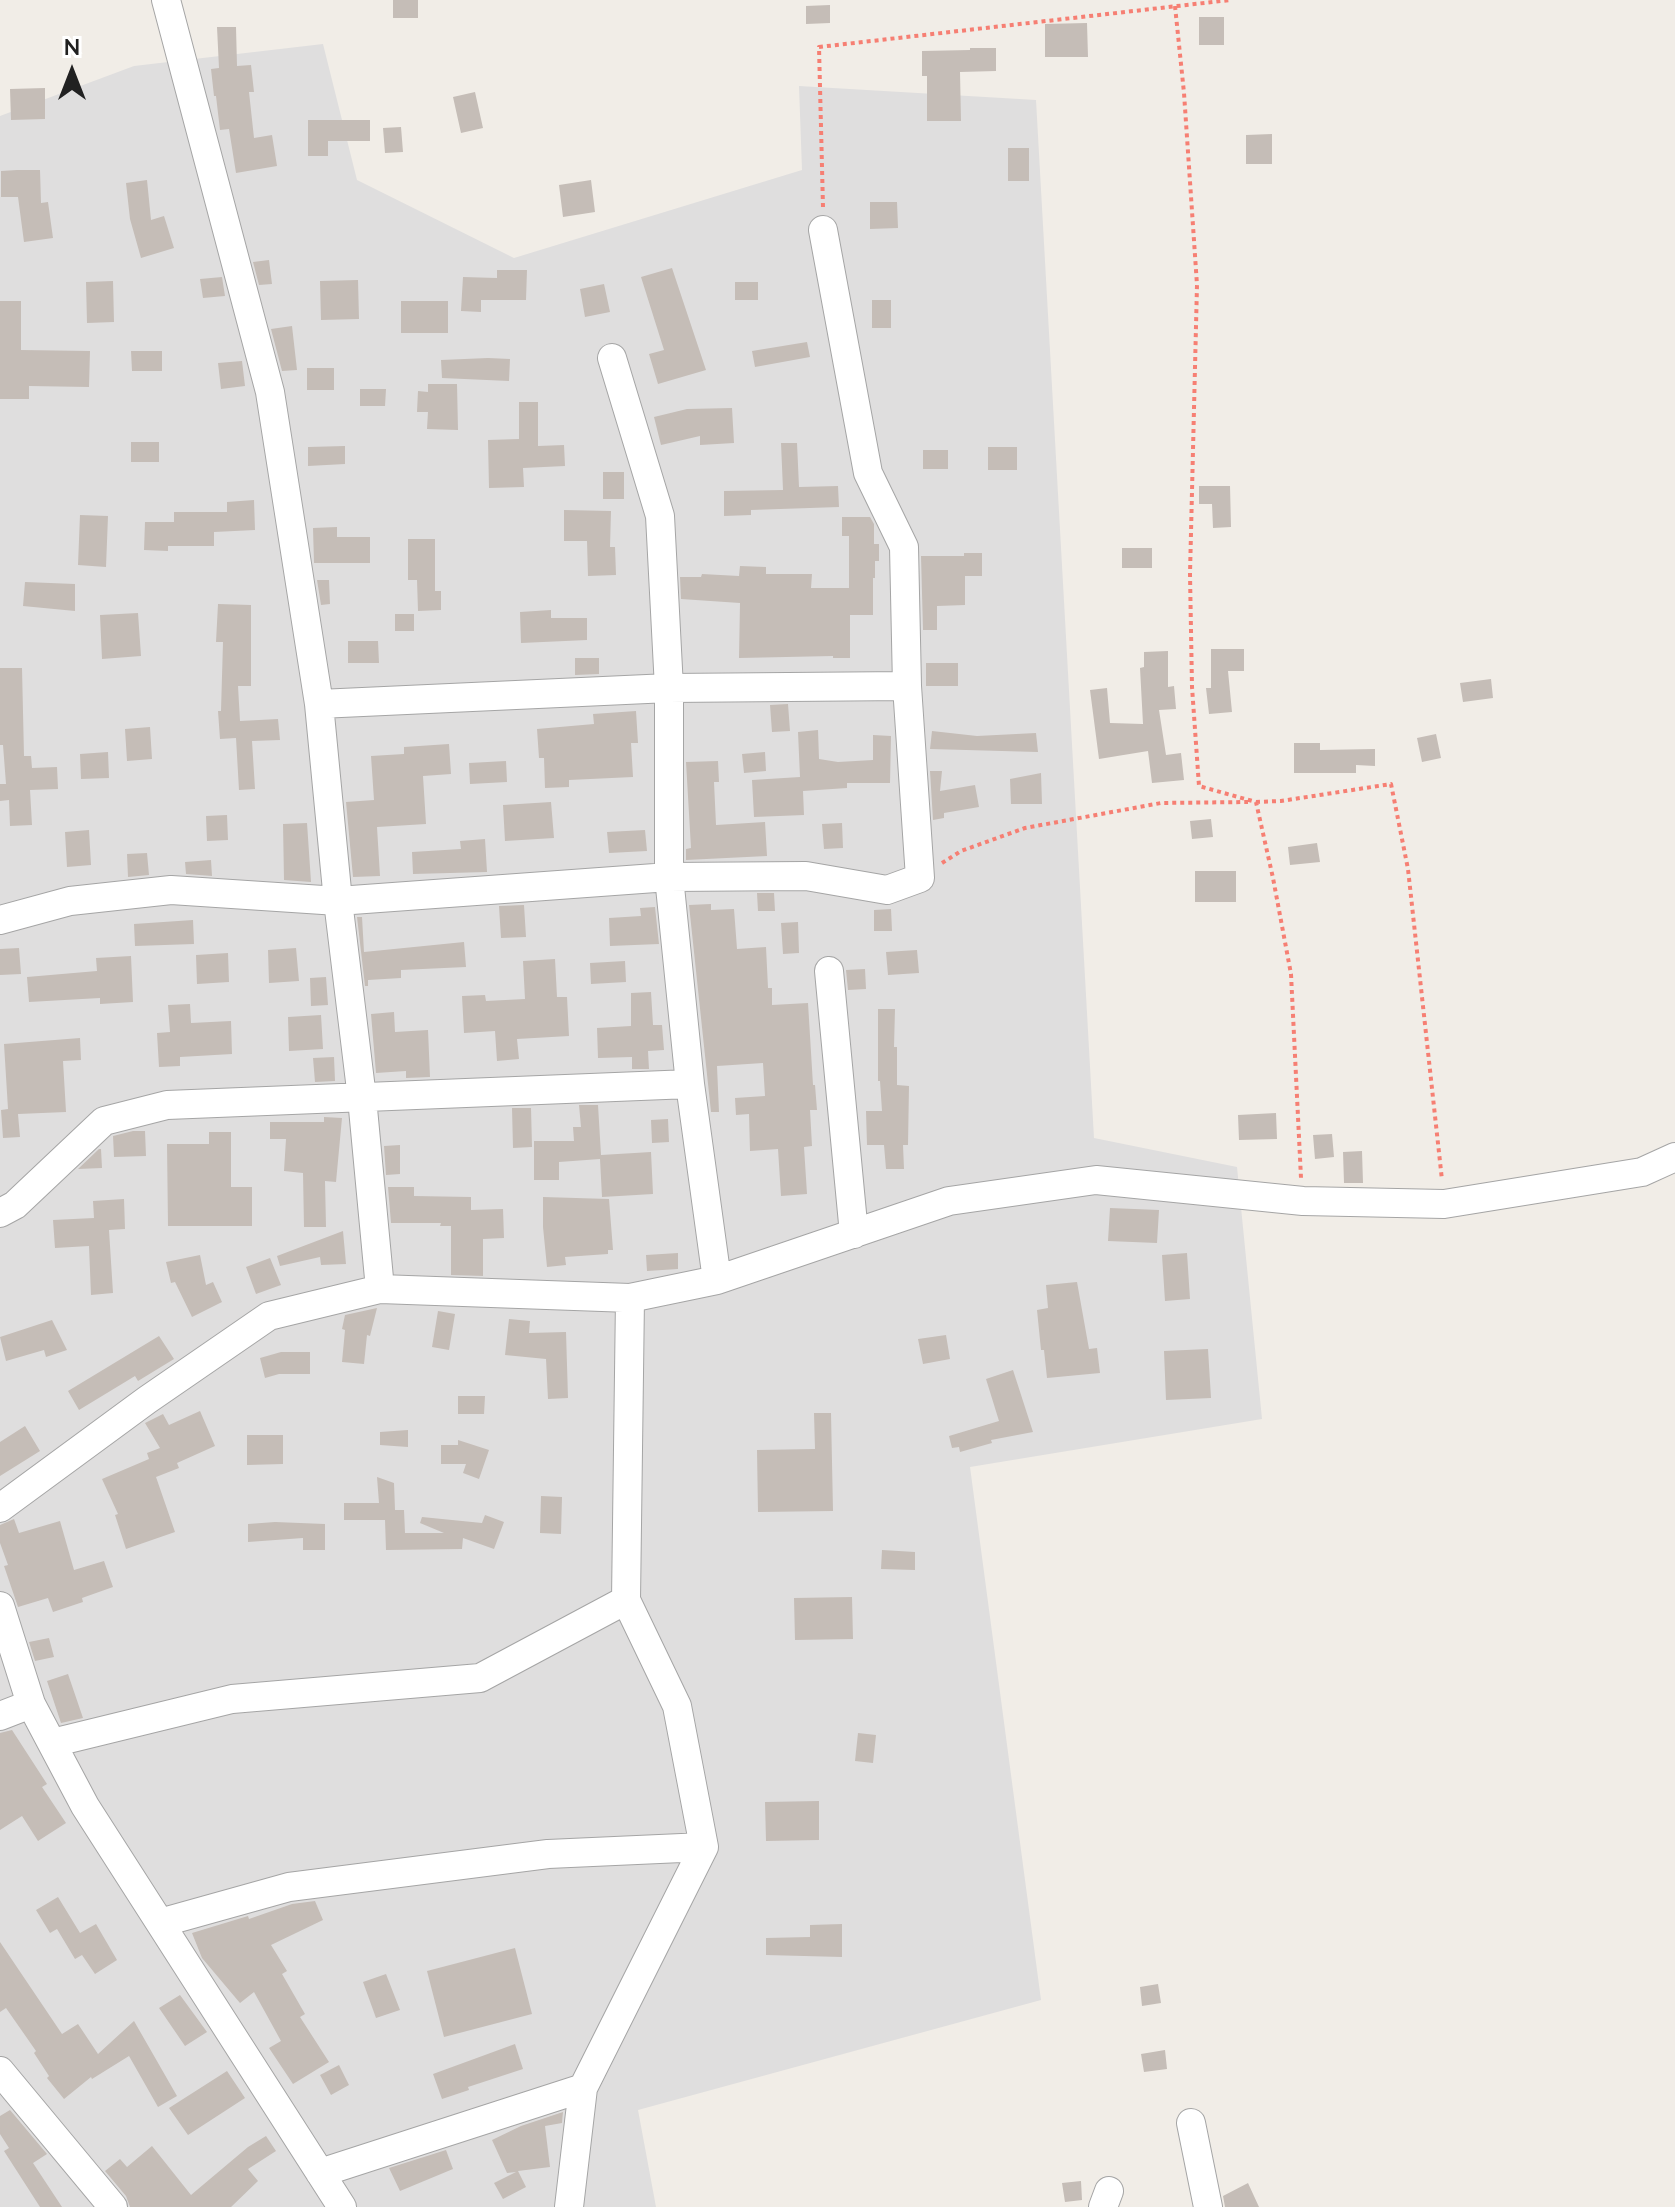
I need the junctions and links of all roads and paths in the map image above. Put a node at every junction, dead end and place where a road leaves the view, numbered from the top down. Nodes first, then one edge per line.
1 (166, 0) edge
2 (1230, 0) edge
3 (1175, 6) junction
4 (823, 230) joint
5 (612, 358) dead end
6 (907, 686) junction
7 (669, 688) junction
8 (319, 704) junction
9 (1256, 802) junction
10 (669, 877) junction
11 (920, 878) junction
12 (338, 901) junction
13 (0, 920) edge
14 (829, 971) dead end
15 (690, 1084) junction
16 (362, 1098) junction
17 (1675, 1157) edge
18 (1303, 1201) junction
19 (1444, 1204) junction
20 (0, 1213) edge
21 (854, 1234) junction
22 (717, 1280) junction
23 (380, 1289) junction
24 (630, 1298) junction
25 (0, 1508) edge
26 (626, 1600) junction
27 (0, 1606) edge
28 (31, 1704) junction
29 (0, 1716) edge
30 (52, 1743) junction
31 (704, 1847) junction
32 (160, 1923) junction
33 (0, 2071) edge
34 (583, 2088) junction
35 (1191, 2123) dead end
36 (320, 2173) junction
37 (113, 2207) edge
38 (342, 2207) edge
39 (569, 2207) edge
40 (1208, 2207) edge

1 - 8 street
2 - 3 path
3 - 4 path
3 - 9 path
4 - 6 street
5 - 7 street
6 - 7 street
6 - 11 street
7 - 8 street
7 - 10 street
8 - 12 street
9 - 11 path
9 - 18 path
9 - 19 path
10 - 11 street
10 - 12 street
10 - 15 street
12 - 13 street
12 - 16 street
14 - 21 street
15 - 16 street
15 - 22 street
16 - 20 street
16 - 23 street
17 - 19 street
18 - 19 street
18 - 21 street
21 - 22 street
22 - 24 street
23 - 24 street
23 - 25 street
24 - 26 street
26 - 30 street
26 - 31 street
27 - 28 street
28 - 29 street
28 - 30 street
30 - 32 street
31 - 32 street
31 - 34 street
32 - 36 street
33 - 37 street
34 - 36 street
34 - 39 street
35 - 40 street
36 - 38 street

